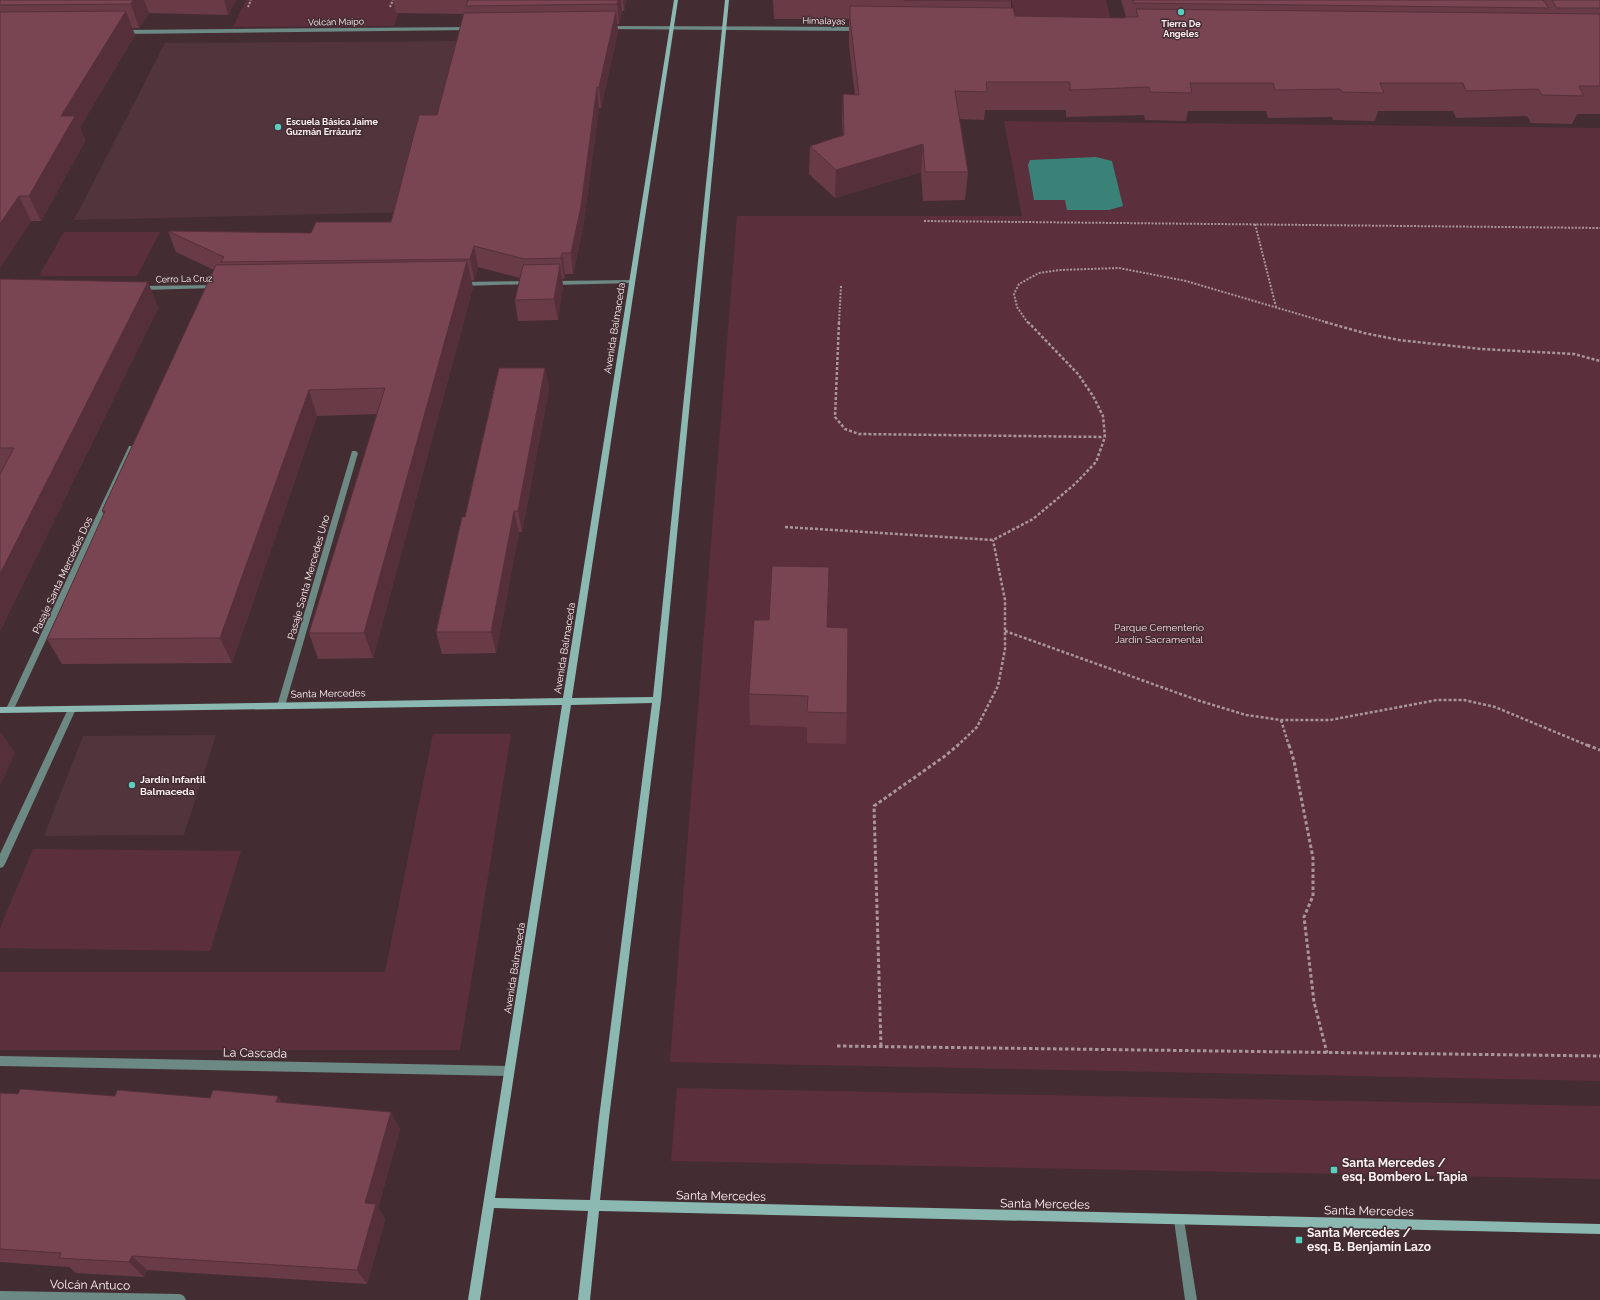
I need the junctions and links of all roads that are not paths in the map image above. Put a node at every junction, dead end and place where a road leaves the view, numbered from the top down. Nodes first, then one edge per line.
1 (676, 0) edge
2 (727, 0) edge
3 (672, 27) junction
4 (601, 28) edge
5 (724, 28) junction
6 (476, 29) edge
7 (867, 29) edge
8 (118, 32) edge
9 (632, 282) junction
10 (537, 283) edge
11 (545, 283) edge
12 (458, 284) edge
13 (221, 287) edge
14 (134, 288) edge
15 (131, 448) edge
16 (354, 453) dead end
17 (657, 700) junction
18 (567, 702) junction
19 (281, 706) junction
20 (10, 709) junction
21 (72, 709) junction
22 (0, 710) edge
23 (0, 864) edge
24 (0, 1061) edge
25 (509, 1071) junction
26 (489, 1203) junction
27 (594, 1206) junction
28 (1179, 1220) junction
29 (1600, 1229) edge
30 (0, 1297) edge
31 (180, 1300) edge
32 (474, 1300) edge
33 (584, 1300) edge
34 (1191, 1300) edge

1 - 3 street, Avenida Balmaceda
2 - 5 street
3 - 4 street
3 - 5 street, Himalayas
3 - 9 street, Avenida Balmaceda
5 - 7 street, Himalayas
5 - 17 street
6 - 8 street, Volcán Maipo
9 - 11 street
9 - 18 street, Avenida Balmaceda
10 - 12 street
13 - 14 street, Cerro La Cruz
15 - 20 street, Pasaje Santa Mercedes Dos
16 - 19 street, Pasaje Santa Mercedes Uno
17 - 18 street, Santa Mercedes
17 - 27 street
18 - 19 street, Santa Mercedes
18 - 25 street, Avenida Balmaceda
19 - 21 street, Santa Mercedes
20 - 21 street, Santa Mercedes
20 - 22 street, Santa Mercedes
21 - 23 street
24 - 25 street, La Cascada
25 - 26 street, Avenida Balmaceda
26 - 27 street, Santa Mercedes
26 - 32 street, Avenida Balmaceda
27 - 28 street, Santa Mercedes
27 - 33 street
28 - 29 street, Santa Mercedes
28 - 34 street
30 - 31 street, Volcán Antuco

